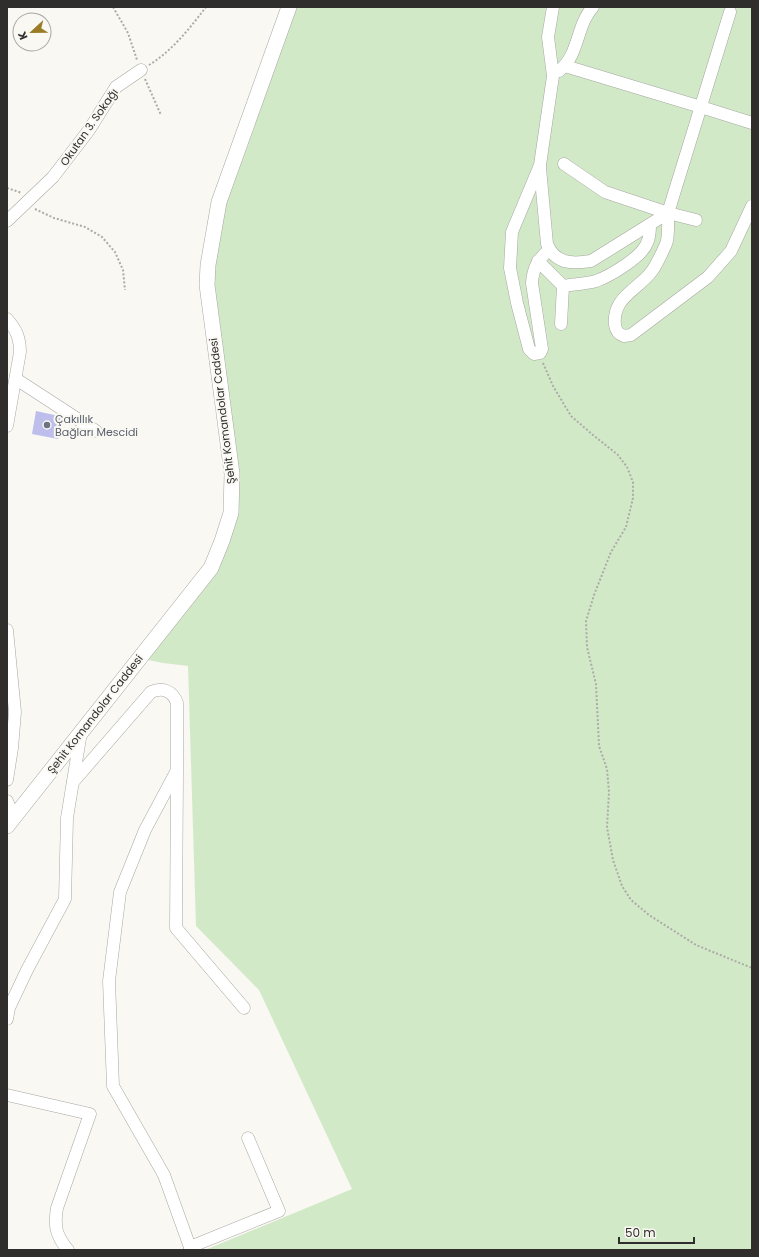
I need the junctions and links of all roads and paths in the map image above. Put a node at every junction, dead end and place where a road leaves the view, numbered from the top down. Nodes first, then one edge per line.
1 (113, 7) edge
2 (206, 7) edge
3 (290, 7) edge
4 (553, 7) edge
5 (593, 7) edge
6 (730, 12) dead end
7 (565, 66) junction
8 (141, 70) junction
9 (553, 76) junction
10 (701, 107) junction
11 (161, 115) dead end
12 (752, 123) edge
13 (564, 164) dead end
14 (540, 165) junction
15 (25, 204) junction
16 (752, 206) edge
17 (668, 213) junction
18 (696, 220) dead end
19 (7, 221) edge
20 (650, 225) junction
21 (549, 250) junction
22 (538, 261) junction
23 (562, 286) junction
24 (125, 290) dead end
25 (7, 319) edge
26 (561, 324) dead end
27 (538, 354) junction
28 (16, 379) junction
29 (7, 426) edge
30 (96, 431) dead end
31 (7, 630) edge
32 (81, 731) junction
33 (177, 770) junction
34 (7, 780) edge
35 (73, 782) junction
36 (7, 802) edge
37 (11, 821) edge
38 (752, 968) edge
39 (244, 1008) dead end
40 (7, 1019) edge
41 (7, 1095) edge
42 (248, 1138) dead end
43 (190, 1248) edge
44 (68, 1250) edge

1 - 8 path
2 - 8 path
3 - 32 main road, Şehit Komandolar Caddesi
4 - 9 street
5 - 7 street
6 - 10 street
7 - 9 street
7 - 10 street
8 - 11 path
8 - 15 street, Okutan 3. Sokağı
9 - 14 street
10 - 12 street
10 - 17 street
13 - 17 street
14 - 21 street
14 - 27 street
15 - 19 street, Okutan 3. Sokağı
15 - 24 path
16 - 17 street
17 - 18 street
17 - 20 street
20 - 21 street
20 - 23 street
21 - 22 street
22 - 23 street
22 - 27 street
23 - 26 street
25 - 28 street
27 - 38 path
28 - 29 street
28 - 30 street
31 - 34 street
32 - 35 street
32 - 37 main road, Şehit Komandolar Caddesi
33 - 35 street
33 - 39 street
33 - 43 street
35 - 40 street
36 - 37 street
41 - 44 street
42 - 43 street

